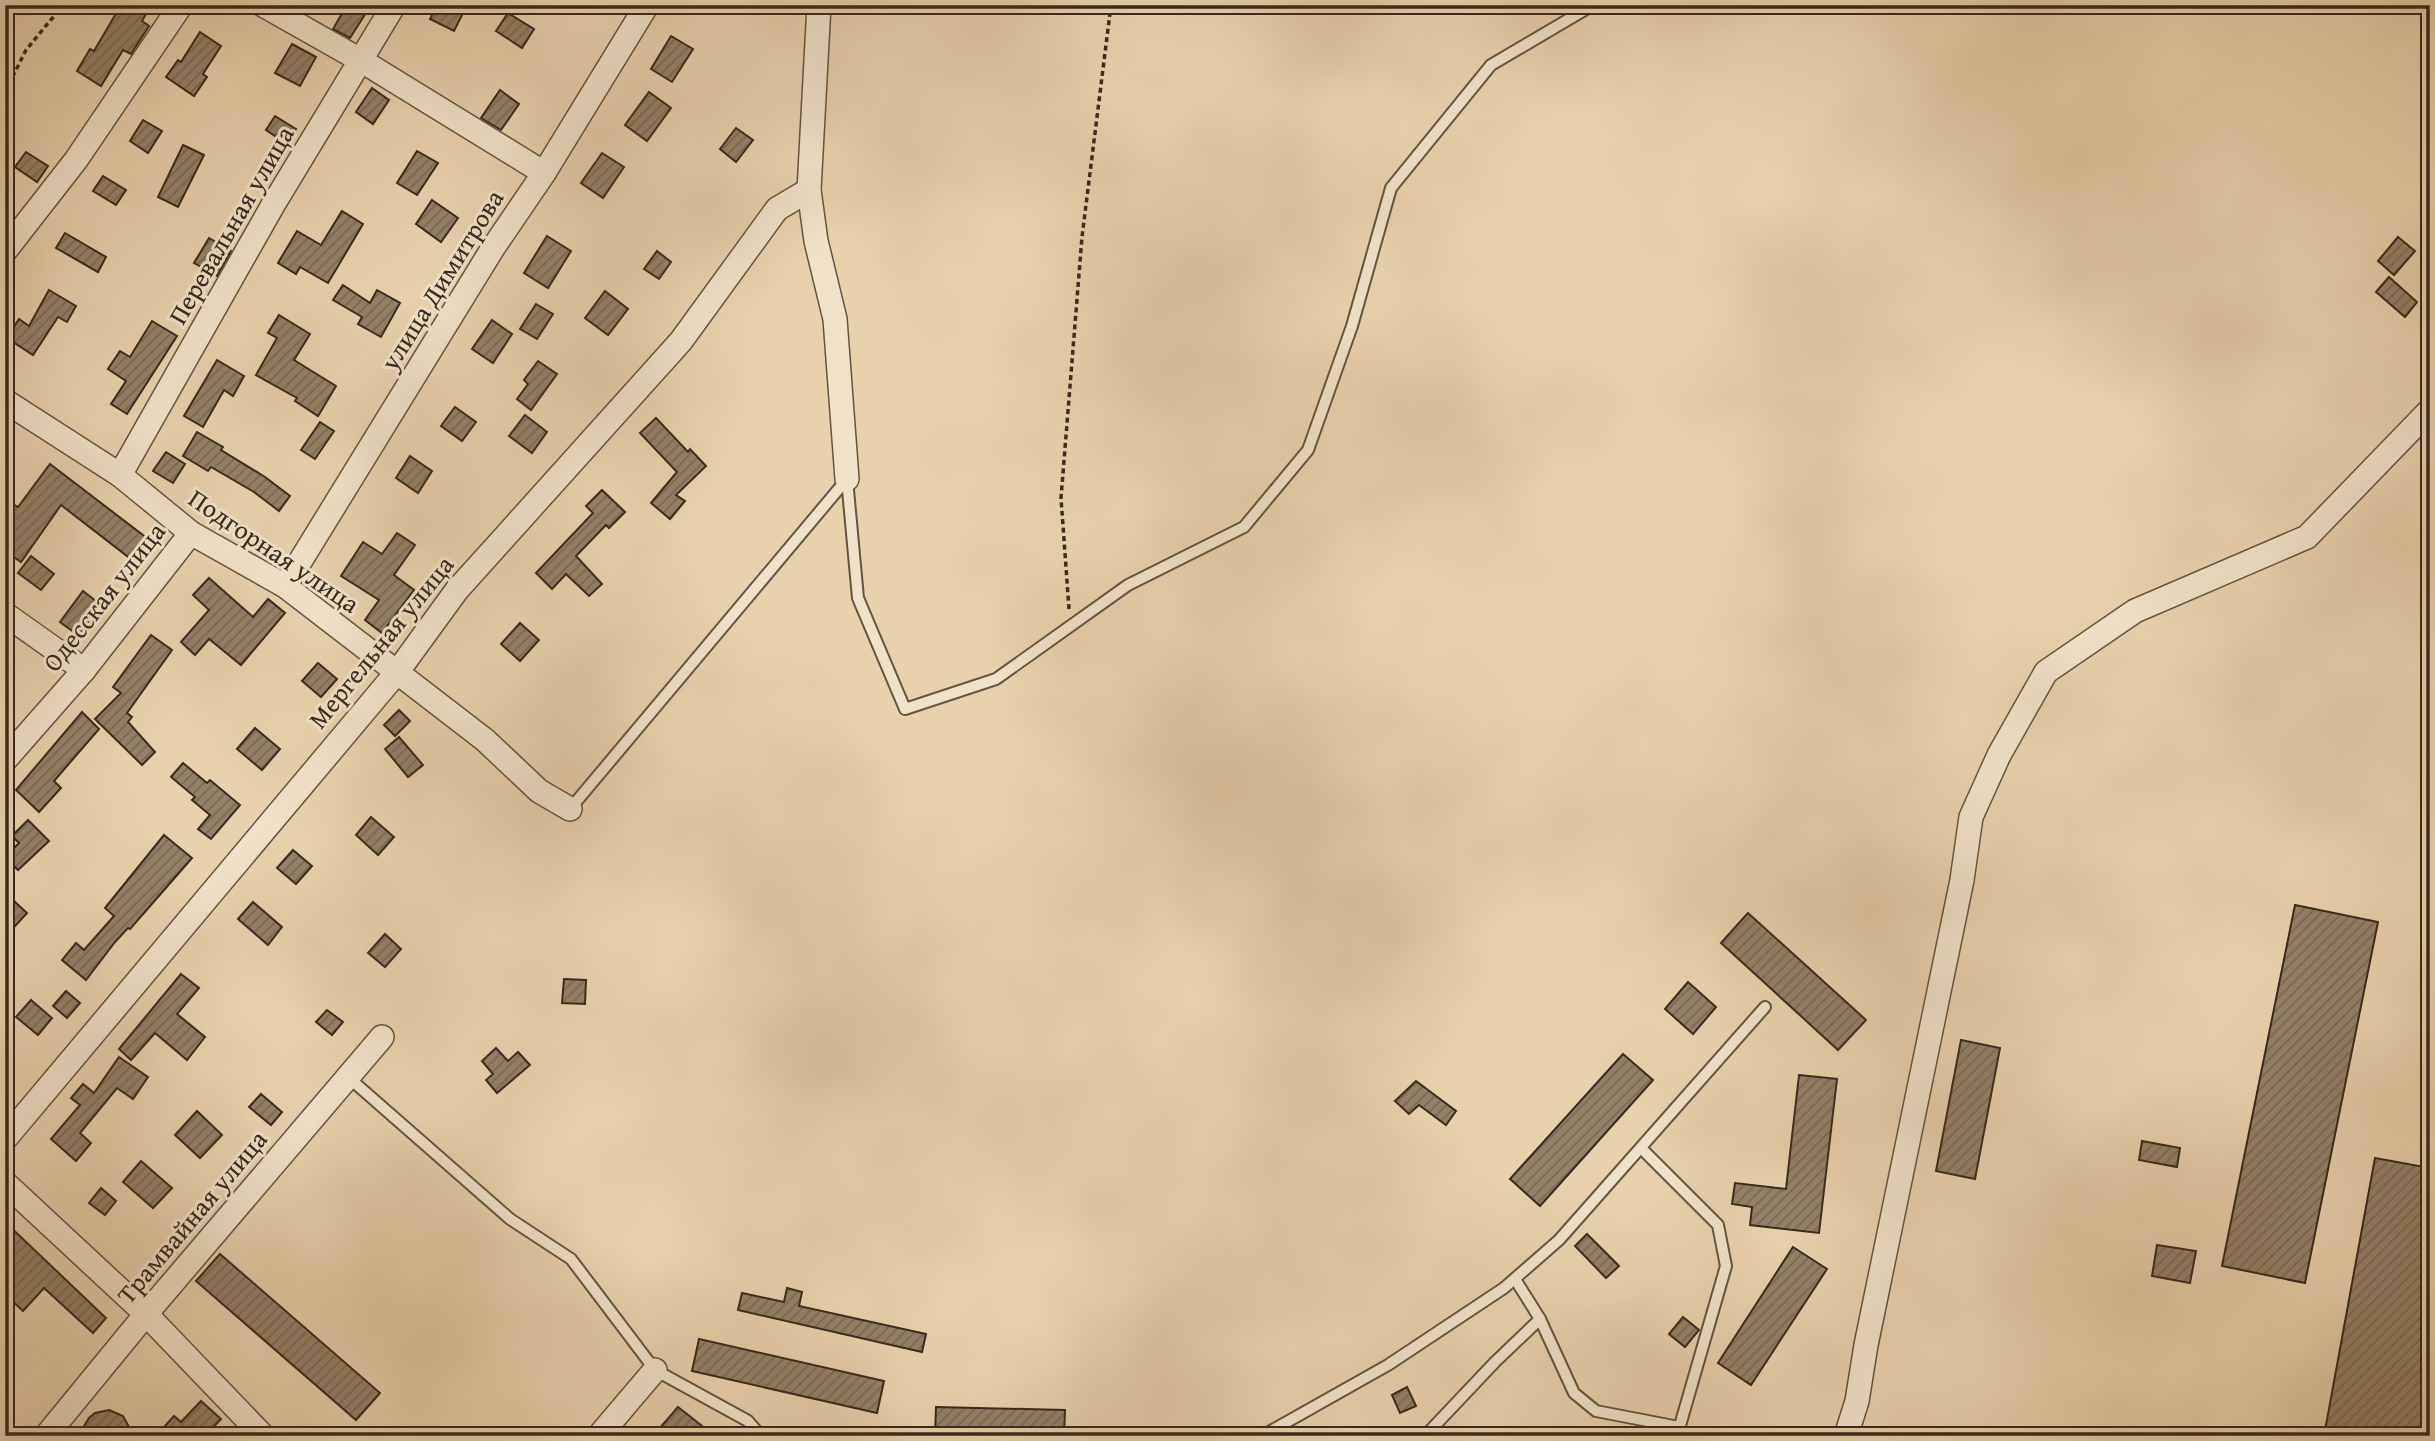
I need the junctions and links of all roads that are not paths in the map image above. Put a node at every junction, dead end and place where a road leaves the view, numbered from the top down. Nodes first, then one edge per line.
1 (181, 5) edge
2 (263, 5) edge
3 (394, 5) edge
4 (647, 5) edge
5 (819, 5) edge
6 (1593, 5) edge
7 (362, 61) junction
8 (544, 173) junction
9 (809, 190) junction
10 (5, 251) edge
11 (5, 401) edge
12 (2430, 410) edge
13 (120, 475) junction
14 (847, 479) junction
15 (191, 533) junction
16 (285, 586) junction
17 (5, 614) edge
18 (84, 670) junction
19 (398, 671) junction
20 (5, 760) edge
21 (570, 809) joint
22 (1765, 1007) dead end
23 (382, 1037) dead end
24 (348, 1077) junction
25 (5, 1139) edge
26 (1641, 1148) junction
27 (5, 1183) edge
28 (1515, 1279) junction
29 (146, 1314) junction
30 (1540, 1319) junction
31 (655, 1370) junction
32 (1678, 1431) edge
33 (46, 1436) edge
34 (263, 1436) edge
35 (599, 1436) edge
36 (761, 1436) edge
37 (1262, 1436) edge
38 (1425, 1436) edge
39 (1846, 1436) edge

1 - 10 street
2 - 7 street
3 - 7 street, Перевальная улица
4 - 8 street, улица Димитрова
5 - 9 street
6 - 14 lane
7 - 8 street
7 - 13 street, Перевальная улица
8 - 16 street, улица Димитрова
9 - 14 street
9 - 19 street, Мергельная улица
11 - 13 street, Подгорная улица
12 - 39 street
13 - 15 street, Подгорная улица
14 - 21 lane
15 - 16 street, Подгорная улица
15 - 18 street, Одесская улица
16 - 19 street, Подгорная улица
17 - 18 street
18 - 20 street, Одесская улица
19 - 21 street, Подгорная улица
19 - 25 street, Мергельная улица
22 - 26 lane
23 - 24 street, Трамвайная улица
24 - 29 street, Трамвайная улица
24 - 31 lane
26 - 28 lane
26 - 32 lane
27 - 29 street
28 - 30 lane
28 - 37 lane
29 - 33 street, Трамвайная улица
29 - 34 street
30 - 32 lane
30 - 38 lane
31 - 35 street
31 - 36 lane

